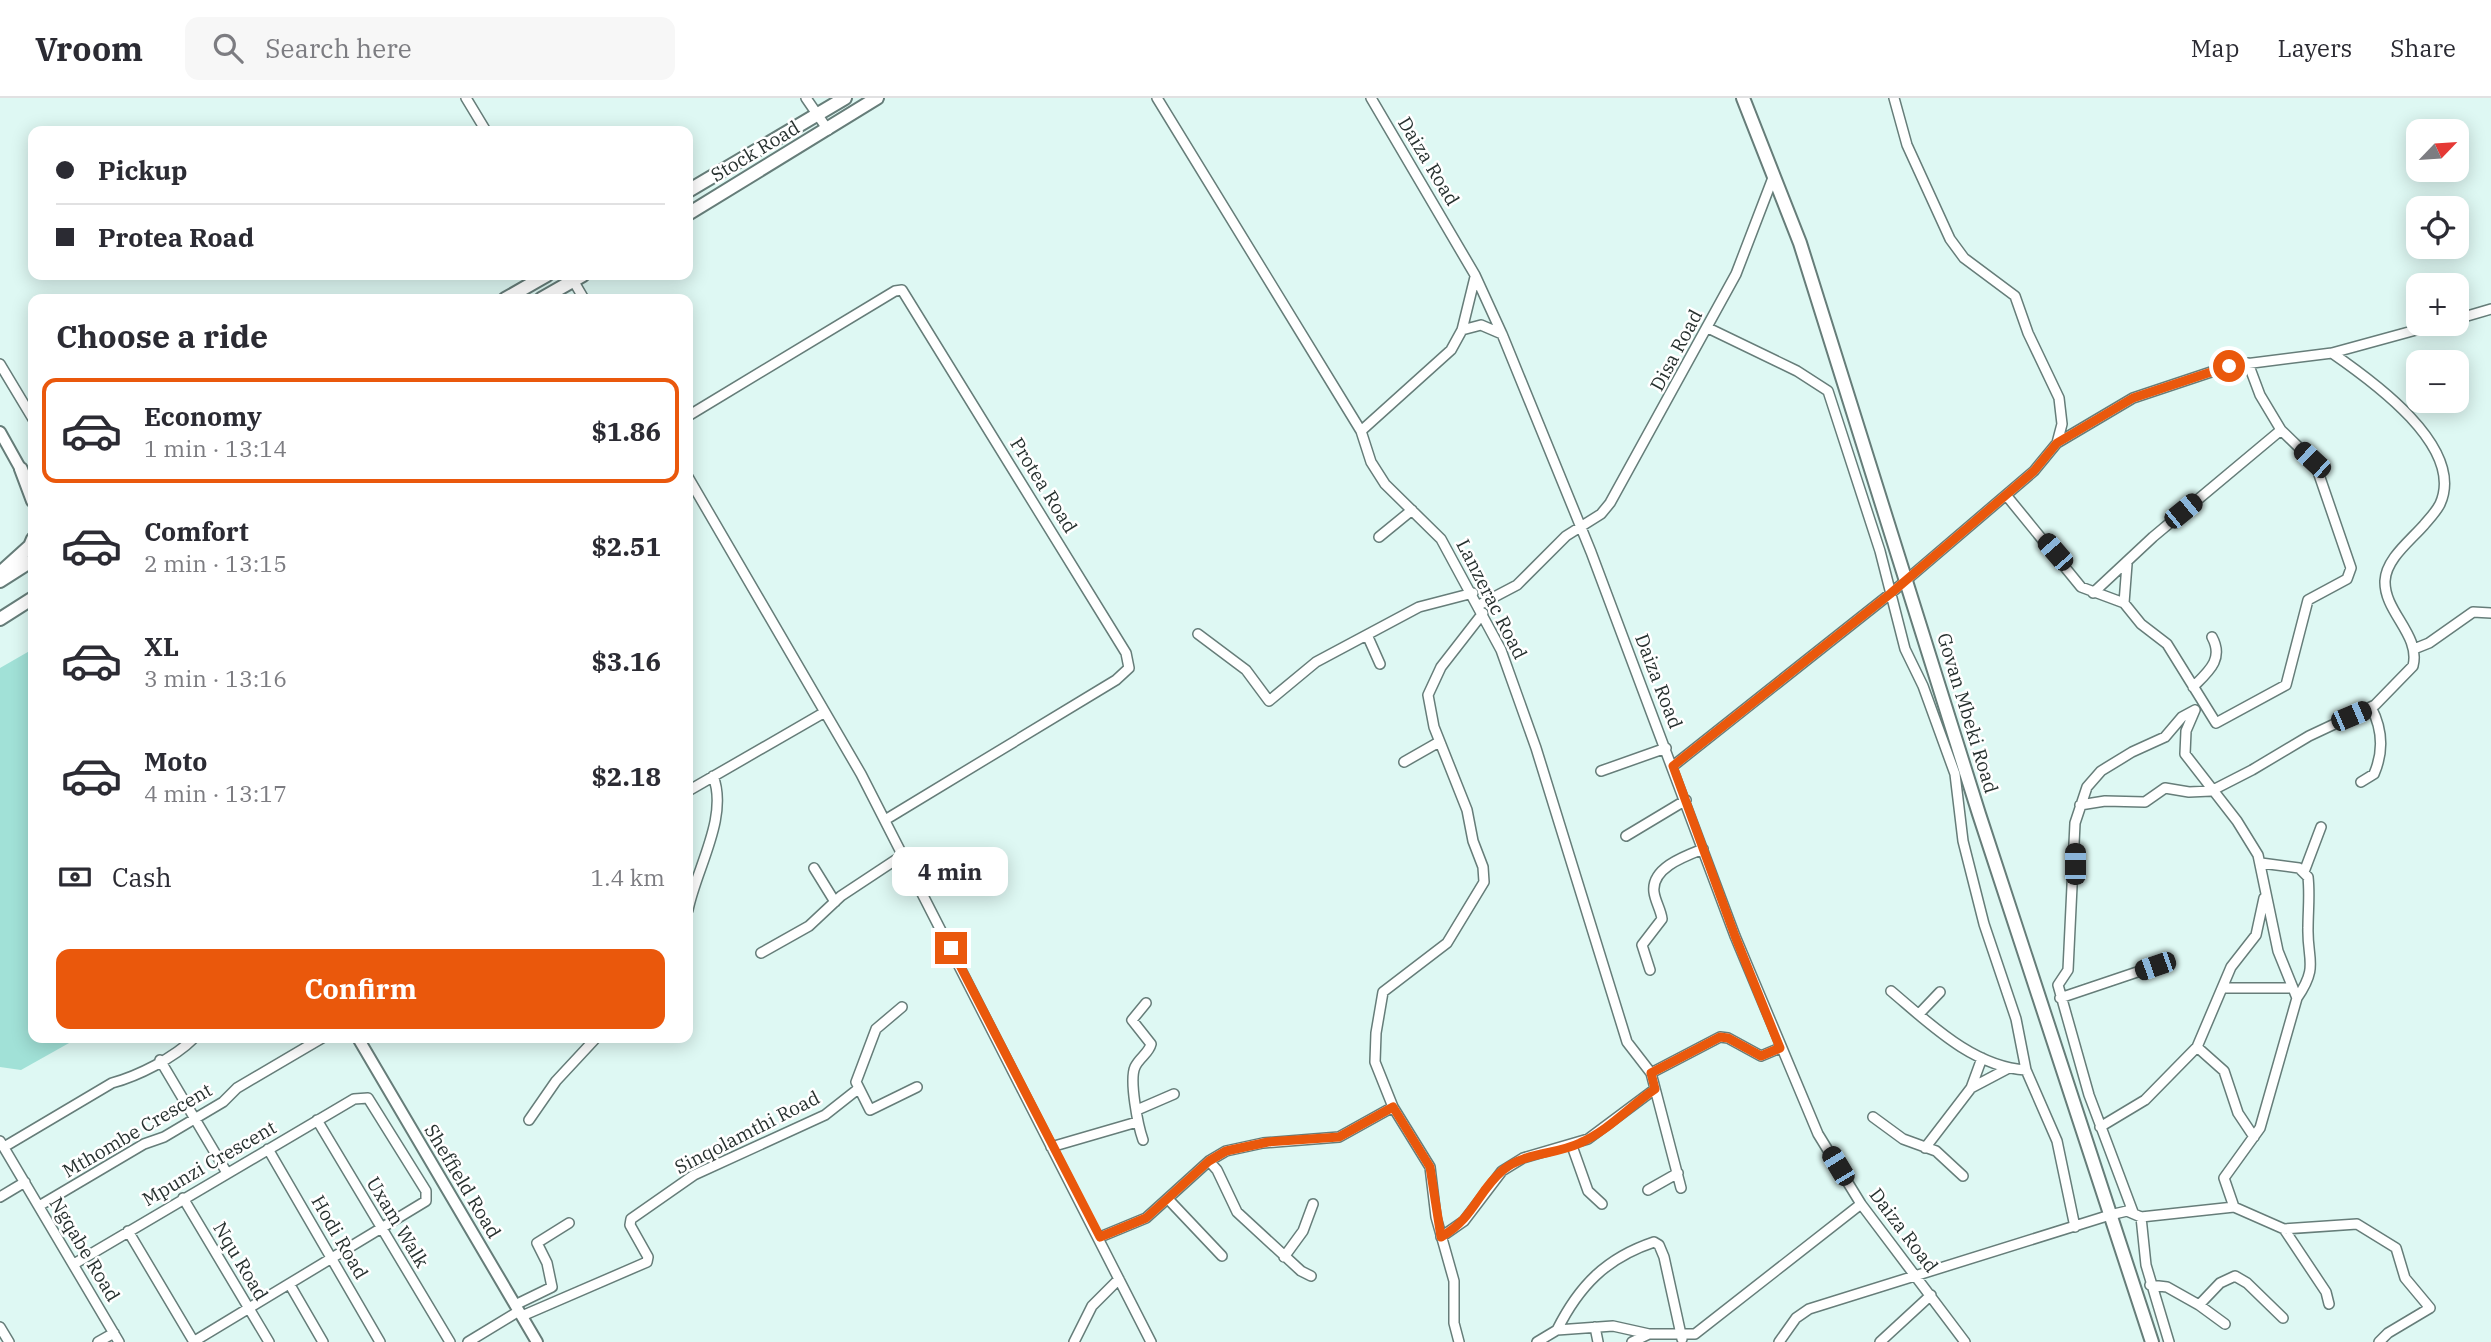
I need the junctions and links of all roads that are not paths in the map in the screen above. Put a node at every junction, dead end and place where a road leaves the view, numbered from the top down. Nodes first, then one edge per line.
1 (467, 98) edge
2 (807, 98) edge
3 (845, 98) edge
4 (877, 98) edge
5 (1157, 98) edge
6 (1371, 98) edge
7 (1743, 98) edge
8 (1894, 98) edge
9 (818, 115) junction
10 (483, 126) edge
11 (828, 130) junction
12 (1774, 173) junction
13 (693, 188) edge
14 (693, 211) edge
15 (1475, 275) junction
16 (538, 280) edge
17 (571, 280) edge
18 (514, 294) edge
19 (549, 294) edge
20 (2491, 309) edge
21 (2469, 315) edge
22 (1708, 328) junction
23 (1462, 330) junction
24 (2406, 333) edge
25 (1502, 334) junction
26 (2332, 353) junction
27 (2248, 363) junction
28 (0, 364) edge
29 (28, 411) edge
30 (693, 413) edge
31 (2281, 430) junction
32 (1361, 431) junction
33 (0, 432) edge
34 (2057, 443) junction
35 (21, 469) junction
36 (28, 482) edge
37 (693, 486) edge
38 (28, 488) edge
39 (2006, 495) junction
40 (1412, 510) junction
41 (1580, 524) junction
42 (1378, 537) dead end
43 (28, 549) edge
44 (28, 563) edge
45 (2127, 564) junction
46 (0, 573) edge
47 (1906, 580) junction
48 (0, 581) edge
49 (1473, 593) junction
50 (2093, 593) junction
51 (1890, 594) junction
52 (28, 601) edge
53 (2124, 603) junction
54 (1481, 609) junction
55 (28, 610) edge
56 (2491, 613) edge
57 (0, 619) edge
58 (1198, 635) dead end
59 (1368, 637) junction
60 (2212, 637) dead end
61 (2414, 649) junction
62 (1380, 664) dead end
63 (2193, 687) junction
64 (2203, 701) junction
65 (2371, 707) junction
66 (2195, 710) junction
67 (825, 712) junction
68 (1439, 742) junction
69 (1666, 748) junction
70 (1404, 762) dead end
71 (1673, 766) junction
72 (1601, 771) dead end
73 (713, 776) junction
74 (2361, 782) dead end
75 (693, 787) edge
76 (2211, 791) junction
77 (1686, 800) junction
78 (2080, 805) junction
79 (885, 820) junction
80 (2321, 827) dead end
81 (1626, 836) dead end
82 (1703, 849) junction
83 (903, 855) junction
84 (2261, 863) junction
85 (814, 868) dead end
86 (2304, 872) junction
87 (2265, 890) junction
88 (693, 893) edge
89 (835, 902) junction
90 (761, 953) dead end
91 (2155, 966) dead end
92 (1650, 970) dead end
93 (2223, 988) junction
94 (2293, 988) junction
95 (1891, 990) dead end
96 (1940, 992) dead end
97 (2060, 998) junction
98 (2297, 998) junction
99 (1146, 1003) dead end
100 (901, 1007) dead end
101 (1919, 1014) junction
102 (186, 1043) edge
103 (314, 1043) edge
104 (361, 1043) edge
105 (591, 1043) edge
106 (2197, 1047) junction
107 (1780, 1048) junction
108 (1982, 1058) junction
109 (160, 1060) junction
110 (2007, 1069) junction
111 (2026, 1070) junction
112 (1651, 1073) junction
113 (917, 1087) dead end
114 (1971, 1088) junction
115 (858, 1089) junction
116 (1655, 1089) junction
117 (1174, 1094) dead end
118 (1393, 1107) junction
119 (1137, 1110) junction
120 (1873, 1117) dead end
121 (195, 1119) junction
122 (317, 1120) junction
123 (529, 1120) dead end
124 (1137, 1122) junction
125 (2100, 1127) junction
126 (2254, 1137) junction
127 (1143, 1140) dead end
128 (2, 1144) edge
129 (1572, 1146) junction
130 (1051, 1147) junction
131 (1925, 1148) junction
132 (268, 1149) junction
133 (1209, 1161) junction
134 (227, 1173) junction
135 (1678, 1173) junction
136 (1963, 1176) dead end
137 (25, 1182) junction
138 (1681, 1188) dead end
139 (1648, 1190) dead end
140 (0, 1197) edge
141 (183, 1198) junction
142 (1168, 1199) junction
143 (1313, 1204) dead end
144 (1602, 1204) dead end
145 (1861, 1204) junction
146 (39, 1206) junction
147 (2234, 1207) junction
148 (2137, 1214) junction
149 (2110, 1215) junction
150 (569, 1223) dead end
151 (2075, 1227) junction
152 (382, 1230) junction
153 (2284, 1230) junction
154 (128, 1231) junction
155 (1100, 1237) junction
156 (1441, 1237) junction
157 (1222, 1256) dead end
158 (1284, 1257) junction
159 (333, 1260) junction
160 (74, 1265) junction
161 (1311, 1276) dead end
162 (1917, 1276) junction
163 (1119, 1279) junction
164 (290, 1285) junction
165 (2150, 1285) junction
166 (1931, 1295) junction
167 (2329, 1304) dead end
168 (2199, 1305) junction
169 (249, 1309) junction
170 (519, 1311) junction
171 (2283, 1318) dead end
172 (2225, 1324) dead end
173 (0, 1327) edge
174 (1595, 1327) junction
175 (1556, 1330) junction
176 (1649, 1334) junction
177 (117, 1338) edge
178 (480, 1339) edge
179 (1682, 1339) edge
180 (9, 1342) edge
181 (98, 1342) edge
182 (194, 1342) edge
183 (269, 1342) edge
184 (323, 1342) edge
185 (380, 1342) edge
186 (450, 1342) edge
187 (468, 1342) edge
188 (537, 1342) edge
189 (1074, 1342) edge
190 (1151, 1342) edge
191 (1459, 1342) edge
192 (1537, 1342) edge
193 (1598, 1342) edge
194 (1632, 1342) edge
195 (1779, 1342) edge
196 (1880, 1342) edge
197 (1965, 1342) edge
198 (2152, 1342) edge
199 (2169, 1342) edge
200 (2379, 1342) edge

1 - 10 street
2 - 9 street
3 - 9 main road, Stock Road
4 - 11 main road, Stock Road
5 - 32 street, Lanzerac Road
6 - 15 street, Daiza Road
7 - 12 main road, Govan Mbeki Road
8 - 34 street
9 - 11 street
9 - 13 main road, Stock Road
11 - 14 main road, Stock Road
12 - 22 street, Disa Road
12 - 47 main road, Govan Mbeki Road
15 - 23 street
15 - 25 street, Daiza Road
16 - 18 main road
17 - 19 main road
20 - 21 street
22 - 41 street, Disa Road
22 - 51 street
23 - 25 street
23 - 32 street
24 - 26 street
25 - 41 street, Daiza Road
26 - 27 street
26 - 61 street
27 - 31 street
27 - 34 street
28 - 29 street
30 - 79 street, Protea Road
31 - 45 street
31 - 64 street
32 - 40 street, Lanzerac Road
33 - 35 street
34 - 39 street
35 - 36 street
35 - 38 main road
37 - 67 street
39 - 47 street
39 - 50 street
40 - 42 street
40 - 49 street, Lanzerac Road
41 - 54 street, Disa Road
41 - 69 street, Daiza Road
43 - 46 main road
44 - 48 main road
45 - 50 street
45 - 53 street
47 - 51 street
47 - 149 main road, Govan Mbeki Road
49 - 54 street, Lanzerac Road
49 - 59 street
50 - 53 street
51 - 71 street
51 - 111 street
52 - 57 main road
53 - 63 street
54 - 68 street
54 - 112 street, Lanzerac Road
55 - 57 main road
56 - 61 street
58 - 59 street
59 - 62 street
60 - 63 street
61 - 65 street
63 - 64 street
64 - 66 street
65 - 74 street
65 - 76 street
66 - 76 street
66 - 78 street
67 - 73 street
67 - 79 street
68 - 70 street
68 - 118 street
69 - 71 street, Daiza Road
69 - 72 street
71 - 77 street, Daiza Road
73 - 75 street
73 - 88 street
76 - 78 street
76 - 84 street
77 - 81 street
77 - 82 street, Daiza Road
78 - 97 street
79 - 83 street
80 - 86 street
82 - 92 street
82 - 107 street, Daiza Road
83 - 89 street
83 - 130 street
84 - 86 street
84 - 87 street
85 - 89 street
86 - 98 street
87 - 93 street
87 - 94 street
89 - 90 street
91 - 97 street
93 - 94 street
93 - 106 street
94 - 98 street
95 - 101 street
96 - 101 street
97 - 125 street
98 - 126 street
99 - 119 street
100 - 115 street
101 - 108 street
102 - 109 street
103 - 121 street, Mthombe Crescent
104 - 170 street, Sheffield Road
105 - 123 street
106 - 125 street
106 - 126 street
107 - 112 street
107 - 145 street, Daiza Road
108 - 110 street
108 - 114 street
109 - 121 street
109 - 128 street
110 - 111 street
110 - 114 street
111 - 151 street
112 - 116 street
113 - 115 street
114 - 131 street
115 - 170 street, Sinqolamthi Road
116 - 129 street
116 - 135 street
117 - 119 street
118 - 133 street
118 - 156 street
119 - 124 street
120 - 131 street
121 - 134 street
121 - 146 street, Mthombe Crescent
122 - 132 street, Mpunzi Crescent
122 - 152 street, Uxam Walk
122 - 152 street, Mpunzi Crescent
124 - 127 street
124 - 130 street
125 - 148 street
126 - 147 street
128 - 137 street, Ngqabe Road
129 - 144 street
129 - 156 street
130 - 155 street
131 - 136 street
132 - 134 street, Mpunzi Crescent
132 - 159 street, Hodi Road
133 - 142 street
133 - 158 street
134 - 141 street, Mpunzi Crescent
135 - 138 street
135 - 139 street
137 - 140 street
137 - 146 street, Ngqabe Road
141 - 154 street, Mpunzi Crescent
141 - 169 street, Nqu Road
142 - 155 street
142 - 157 street
143 - 158 street
145 - 162 street, Daiza Road
145 - 179 street
146 - 160 street, Ngqabe Road
147 - 148 street
147 - 153 street
148 - 149 street
148 - 165 street
149 - 151 street
149 - 198 main road, Govan Mbeki Road
150 - 170 street
151 - 162 street
152 - 159 street
152 - 186 street, Uxam Walk
153 - 167 street
153 - 200 street
154 - 160 street, Mpunzi Crescent
154 - 182 street
155 - 163 street
156 - 191 street
158 - 161 street
159 - 164 street
159 - 185 street, Hodi Road
160 - 177 street, Ngqabe Road
162 - 166 street, Daiza Road
162 - 195 street
163 - 189 street
163 - 190 street
164 - 169 street
164 - 184 street
165 - 168 street
165 - 199 street
166 - 196 street
166 - 197 street, Daiza Road
168 - 171 street
168 - 172 street
169 - 182 street
169 - 183 street, Nqu Road
170 - 178 street, Sinqolamthi Road
170 - 188 street, Sheffield Road
173 - 180 street
174 - 175 street
174 - 176 street
174 - 193 street
175 - 179 street
175 - 192 street
176 - 179 street
176 - 194 street
177 - 181 street, Ngqabe Road
178 - 187 street, Sinqolamthi Road

